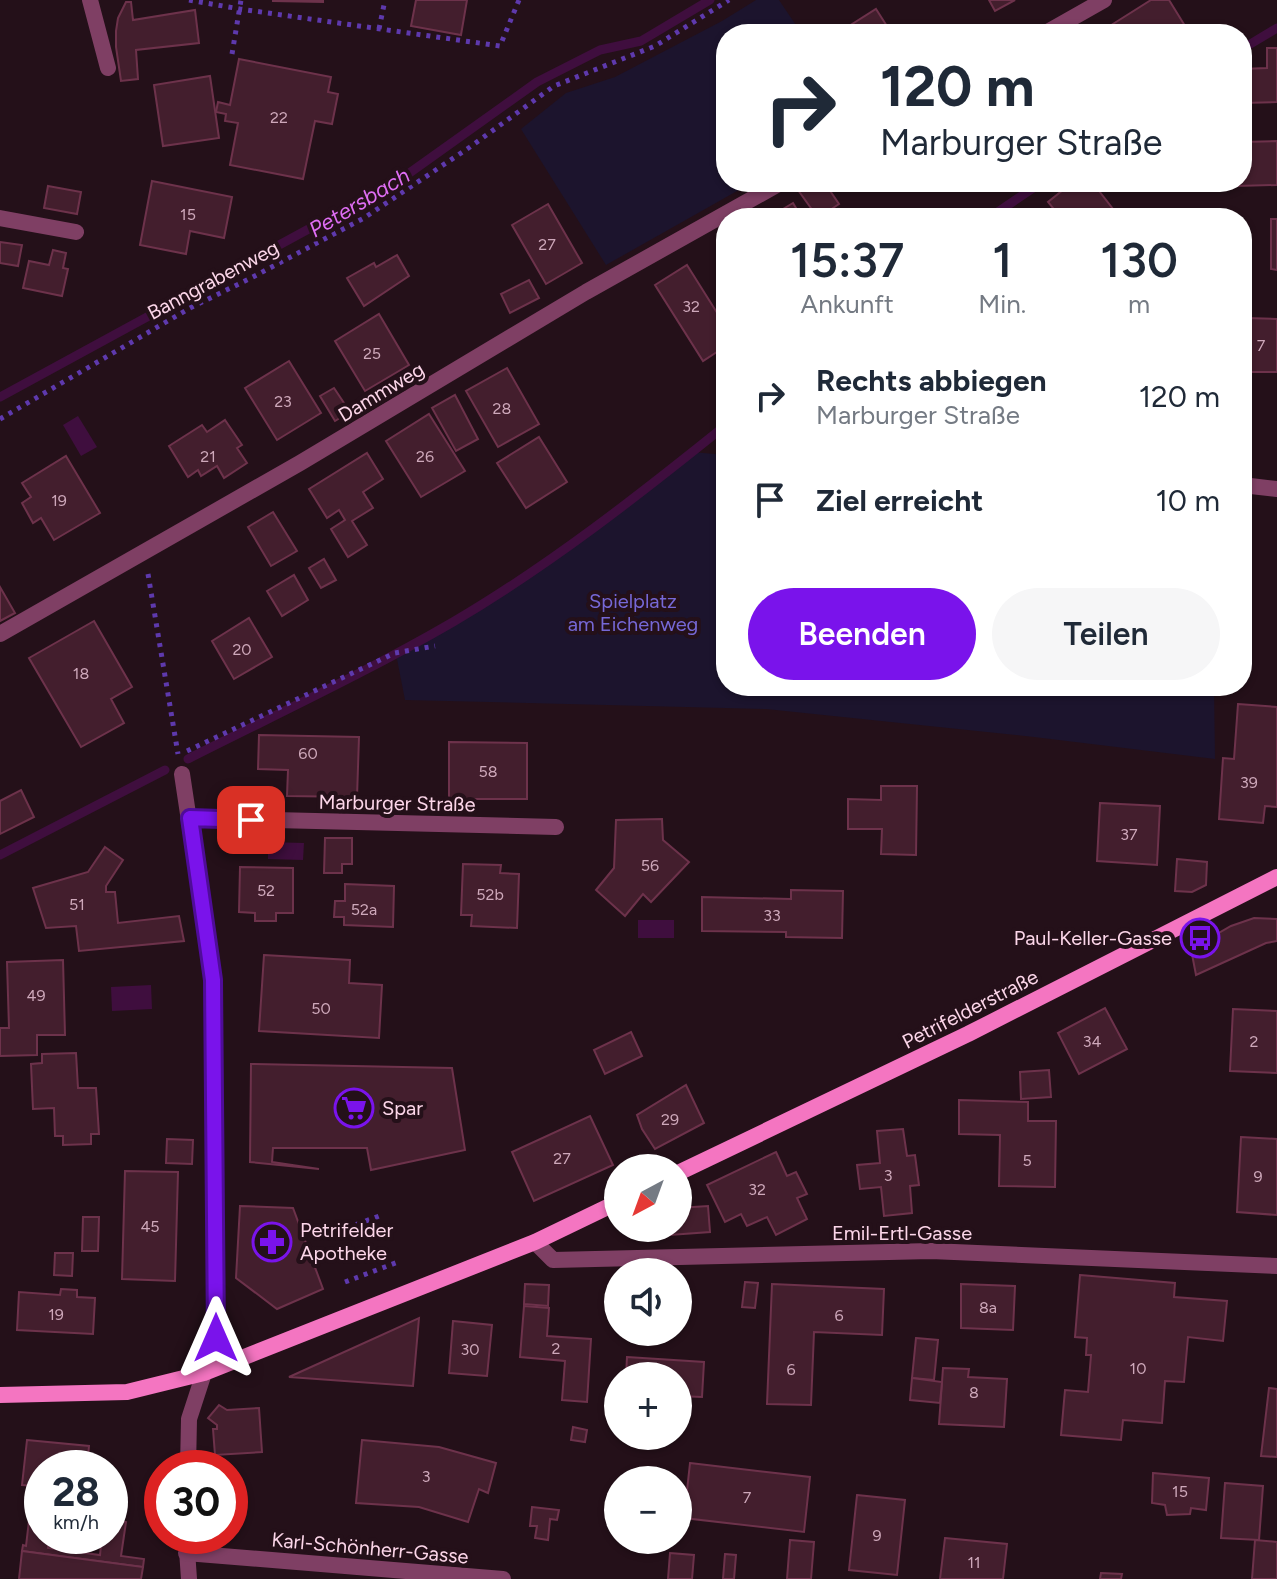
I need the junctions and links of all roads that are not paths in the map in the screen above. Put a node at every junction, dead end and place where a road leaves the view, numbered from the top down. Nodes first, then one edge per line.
1 (90, 0) edge
2 (1104, 0) edge
3 (1062, 24) edge
4 (108, 68) dead end
5 (764, 192) edge
6 (736, 208) edge
7 (0, 218) edge
8 (716, 219) edge
9 (76, 232) dead end
10 (1252, 486) edge
11 (1277, 489) edge
12 (0, 634) edge
13 (182, 774) dead end
14 (190, 818) junction
15 (556, 827) dead end
16 (1277, 877) edge
17 (692, 1166) edge
18 (604, 1209) edge
19 (535, 1242) junction
20 (1277, 1266) edge
21 (204, 1373) junction
22 (0, 1395) edge
23 (188, 1450) edge
24 (248, 1551) edge
25 (187, 1554) edge
26 (189, 1579) edge
27 (503, 1579) edge

1 - 4 street
2 - 3 street
5 - 6 street, Dammweg
7 - 9 street
8 - 12 street, Dammweg
10 - 11 street
13 - 14 street
14 - 15 street, Marburger Straße
14 - 21 street
16 - 17 main road, Petrifelderstraße
18 - 19 main road
19 - 20 street, Emil-Ertl-Gasse
19 - 21 main road
21 - 22 main road
21 - 23 street
24 - 27 street, Karl-Schönherr-Gasse
25 - 26 street

